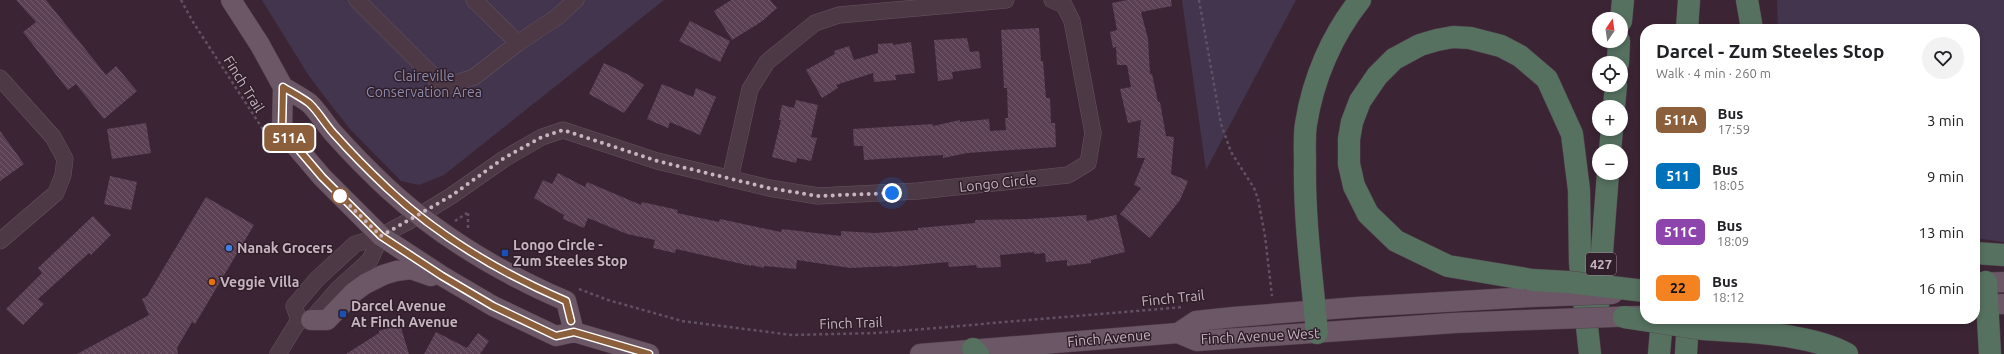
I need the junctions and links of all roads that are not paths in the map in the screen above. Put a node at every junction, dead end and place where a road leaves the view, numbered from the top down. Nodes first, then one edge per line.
1 (231, 0) edge
2 (357, 0) edge
3 (474, 0) edge
4 (576, 0) edge
5 (1006, 0) edge
6 (1052, 0) edge
7 (1360, 0) edge
8 (1623, 0) edge
9 (1689, 0) edge
10 (1748, 0) edge
11 (1622, 12) edge
12 (1687, 24) edge
13 (1751, 24) edge
14 (518, 43) junction
15 (0, 78) edge
16 (283, 87) junction
17 (730, 179) junction
18 (1607, 180) edge
19 (420, 215) junction
20 (381, 236) junction
21 (0, 240) edge
22 (1980, 253) edge
23 (2004, 255) edge
24 (1988, 282) edge
25 (1531, 288) junction
26 (1640, 291) edge
27 (1989, 304) edge
28 (493, 306) junction
29 (1315, 310) junction
30 (1635, 317) edge
31 (305, 320) junction
32 (1662, 324) edge
33 (1675, 324) edge
34 (1688, 324) edge
35 (574, 332) junction
36 (1178, 333) junction
37 (1317, 333) junction
38 (976, 352) edge
39 (278, 354) edge
40 (649, 354) edge
41 (920, 354) edge
42 (1590, 354) edge
43 (1594, 354) edge
44 (1659, 354) edge
45 (1686, 354) edge
46 (1847, 354) edge
47 (1990, 354) edge

1 - 16 main road
2 - 14 street
3 - 14 street
4 - 14 street
5 - 17 street
6 - 17 street, Longo Circle
7 - 29 highway
8 - 11 highway
9 - 12 highway
10 - 13 highway
15 - 21 street
16 - 19 main road
16 - 20 main road
17 - 19 street, Longo Circle
18 - 43 highway, 427
19 - 20 street, Longo Circle
19 - 35 main road
20 - 28 main road
20 - 31 street
20 - 31 street, Longo Circle
22 - 23 highway
24 - 27 highway
25 - 26 highway, bridge
25 - 29 main road, Finch Avenue West
25 - 42 highway
27 - 47 highway
28 - 31 main road
28 - 35 main road
29 - 36 main road, Finch Avenue West
29 - 37 highway
30 - 37 main road, Finch Avenue West, bridge
31 - 39 street
32 - 44 highway
33 - 46 highway, bridge
34 - 45 highway
35 - 40 main road
36 - 37 main road, Finch Avenue West
36 - 38 main road, Finch Avenue
38 - 41 main road, Finch Avenue

